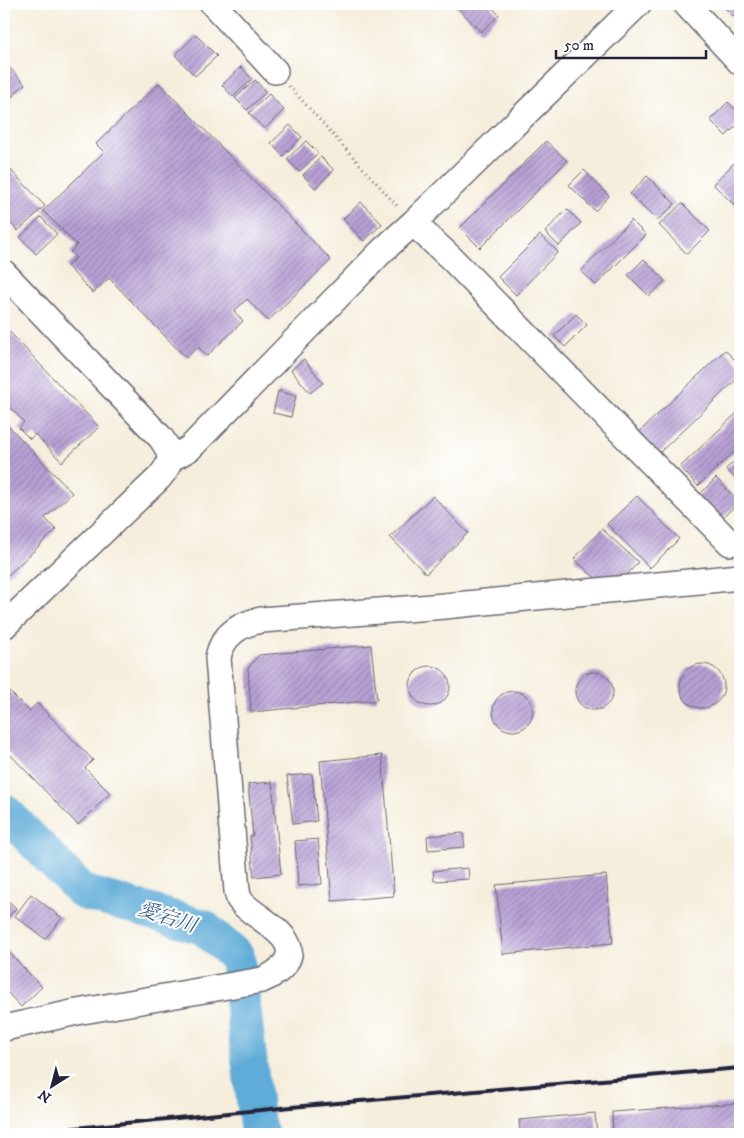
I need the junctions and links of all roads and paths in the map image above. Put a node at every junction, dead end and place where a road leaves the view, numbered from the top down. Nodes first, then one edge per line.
1 (213, 4) edge
2 (638, 4) edge
3 (686, 4) edge
4 (740, 62) edge
5 (275, 71) joint
6 (413, 223) junction
7 (4, 273) edge
8 (170, 456) junction
9 (735, 538) edge
10 (740, 577) edge
11 (712, 579) junction
12 (4, 626) edge
13 (4, 1028) edge

1 - 5 street
2 - 6 street
3 - 4 street
5 - 6 path
6 - 8 street
6 - 9 street
7 - 8 street
8 - 12 street
9 - 11 street
10 - 11 street
11 - 13 street

